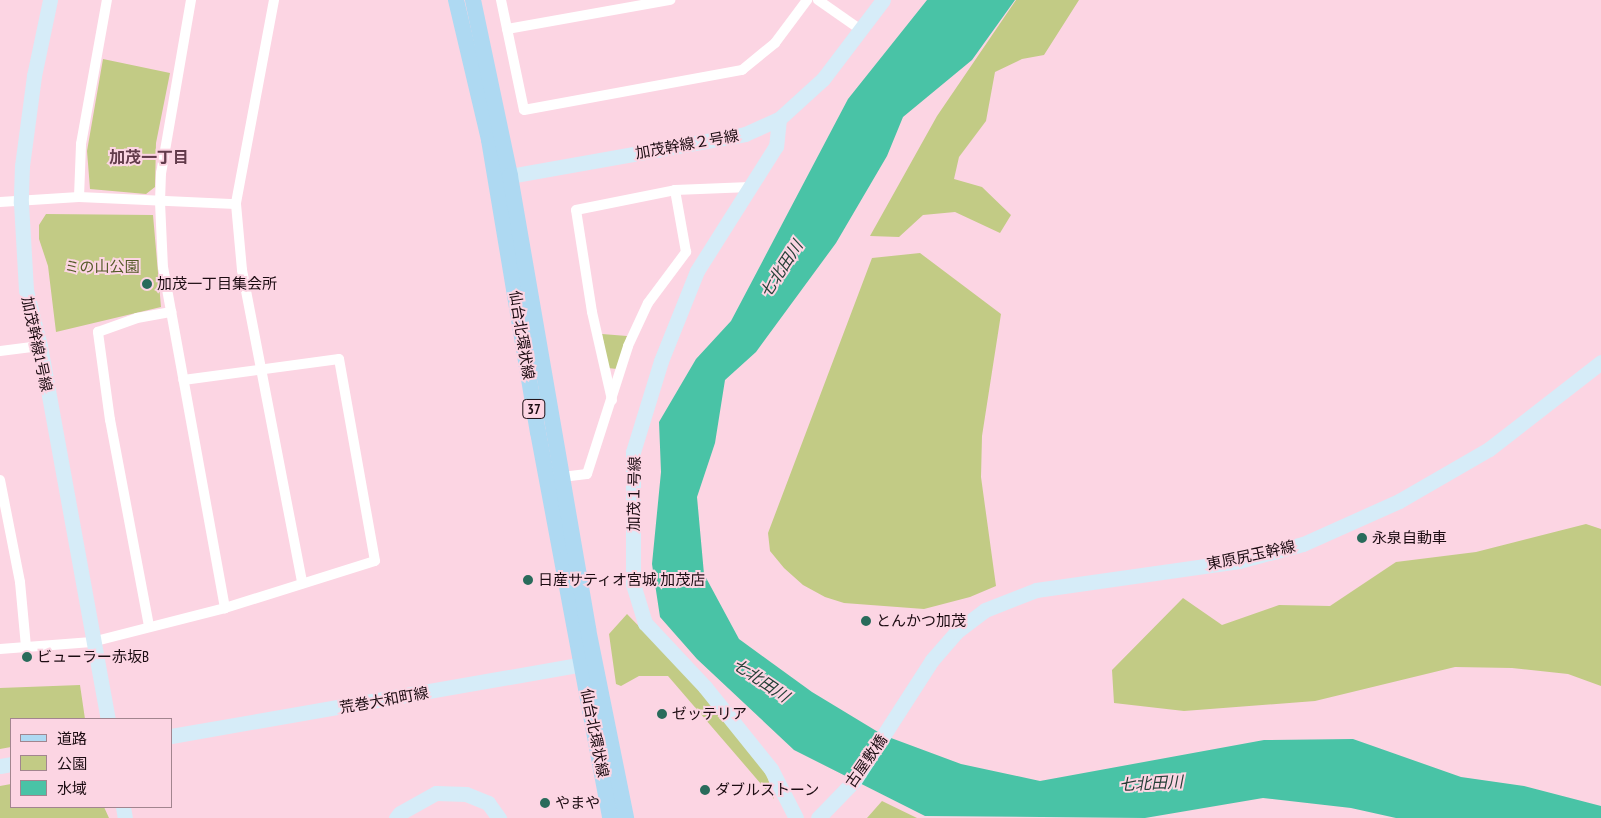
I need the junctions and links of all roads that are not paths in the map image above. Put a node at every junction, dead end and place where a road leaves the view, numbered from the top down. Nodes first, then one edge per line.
1 (50, 0) edge
2 (108, 0) edge
3 (191, 0) edge
4 (274, 0) edge
5 (456, 0) edge
6 (473, 0) edge
7 (501, 0) edge
8 (670, 0) edge
9 (807, 0) edge
10 (818, 0) edge
11 (883, 0) edge
12 (507, 28) junction
13 (861, 30) junction
14 (779, 119) junction
15 (503, 177) junction
16 (750, 187) junction
17 (675, 190) junction
18 (79, 198) junction
19 (0, 202) edge
20 (160, 202) junction
21 (21, 203) junction
22 (236, 204) junction
23 (171, 312) junction
24 (40, 346) junction
25 (0, 351) edge
26 (1601, 362) edge
27 (262, 371) junction
28 (183, 380) junction
29 (612, 400) junction
30 (562, 477) junction
31 (0, 480) edge
32 (302, 583) junction
33 (225, 608) junction
34 (149, 626) junction
35 (92, 642) junction
36 (26, 647) junction
37 (0, 649) edge
38 (588, 663) junction
39 (900, 710) joint
40 (108, 718) edge
41 (172, 736) edge
42 (822, 814) edge
43 (396, 818) edge
44 (499, 818) edge
45 (610, 818) edge
46 (626, 818) edge
47 (796, 818) edge

1 - 21 street, 加茂幹線1号線
2 - 18 street
3 - 20 street
4 - 22 street
5 - 15 main road, 仙台北環状線 / 37
6 - 15 main road, 仙台北環状線 / 37
7 - 12 street
8 - 12 street
9 - 12 street
10 - 13 street
11 - 13 street, 加茂幹線２号線
13 - 14 street, 加茂幹線２号線
14 - 15 street, 加茂幹線２号線
14 - 16 street, 加茂１号線
15 - 30 main road, 仙台北環状線 / 37
15 - 38 main road, 仙台北環状線 / 37
16 - 17 street
16 - 47 street, 加茂１号線
17 - 29 street
17 - 29 street
18 - 20 street
18 - 21 street
19 - 21 street
20 - 22 street
20 - 23 street
21 - 24 street, 加茂幹線1号線
22 - 27 street
23 - 28 street
23 - 34 street
24 - 25 street
24 - 35 street, 加茂幹線1号線
26 - 39 street, 東原尻玉幹線
27 - 28 street
27 - 32 street
27 - 32 street
28 - 33 street
29 - 30 street
30 - 38 main road, 仙台北環状線 / 37
31 - 36 street
32 - 33 street
33 - 34 street
34 - 35 street
35 - 36 street
35 - 40 street, 加茂幹線1号線
36 - 37 street
38 - 41 street, 荒巻大和町線
38 - 45 main road, 仙台北環状線 / 37
38 - 46 main road, 仙台北環状線 / 37
39 - 42 street, 古屋敷橋
43 - 44 street

